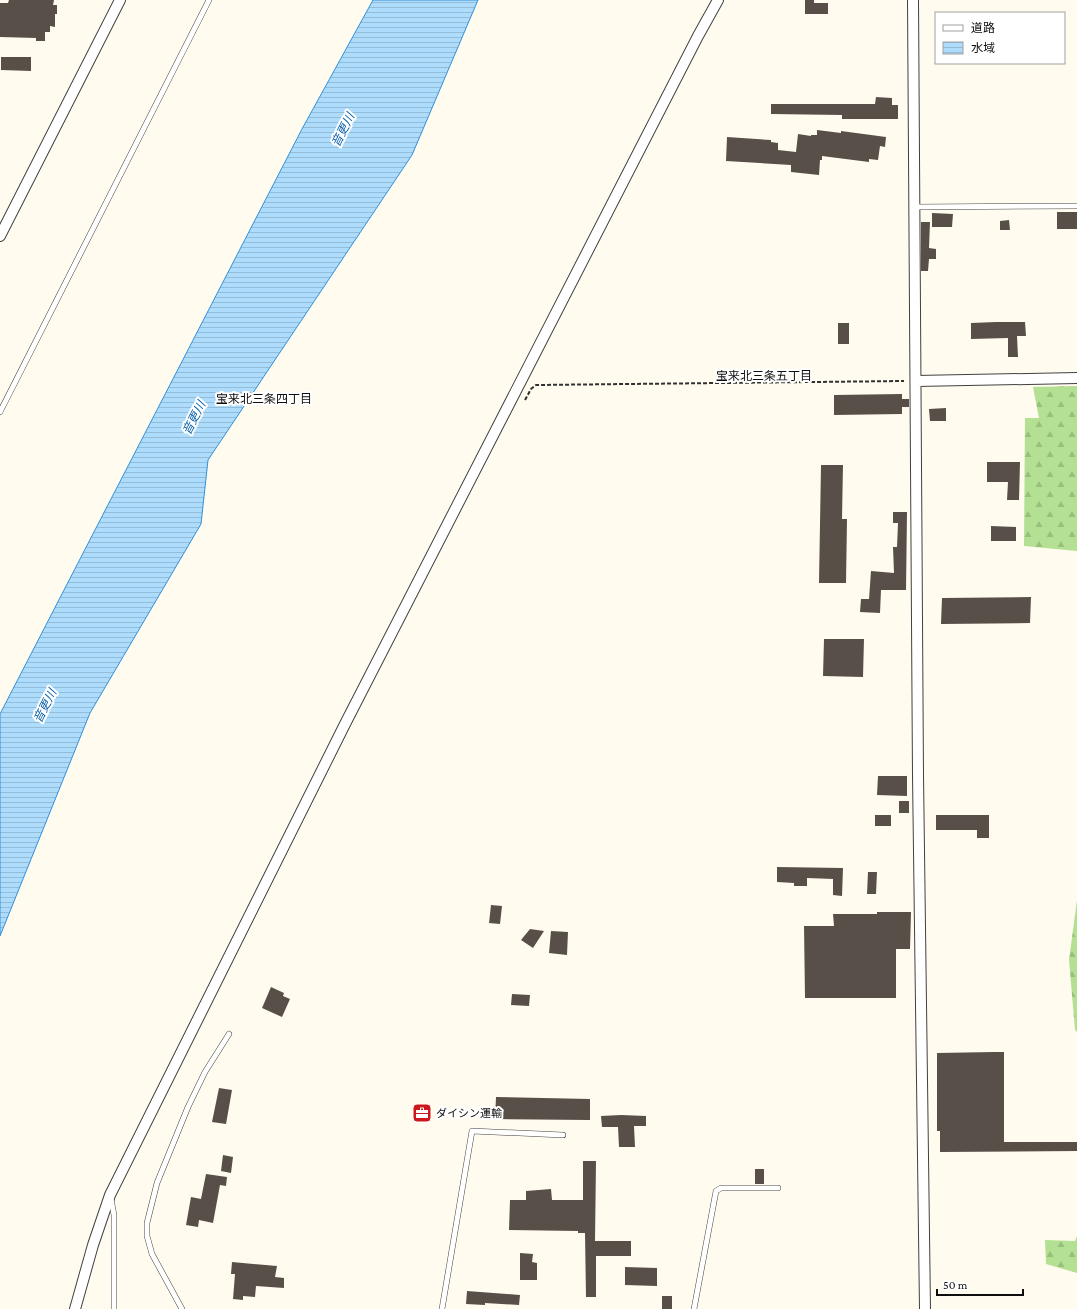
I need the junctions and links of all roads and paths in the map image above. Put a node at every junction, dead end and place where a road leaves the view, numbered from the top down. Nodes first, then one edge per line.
1 (120, 0) edge
2 (209, 0) edge
3 (718, 0) edge
4 (913, 0) edge
5 (1077, 206) edge
6 (914, 207) junction
7 (0, 236) edge
8 (1077, 378) edge
9 (916, 381) junction
10 (524, 401) dead end
11 (0, 412) edge
12 (229, 1034) dead end
13 (563, 1135) dead end
14 (778, 1188) dead end
15 (110, 1194) junction
16 (75, 1309) edge
17 (114, 1309) edge
18 (182, 1309) edge
19 (442, 1309) edge
20 (694, 1309) edge
21 (925, 1309) edge

1 - 7 street
2 - 11 lane
3 - 15 street
4 - 6 street
5 - 6 lane
6 - 9 street
8 - 9 street
9 - 10 path
9 - 21 street
12 - 18 lane
13 - 19 lane
14 - 20 lane
15 - 16 street
15 - 17 lane

